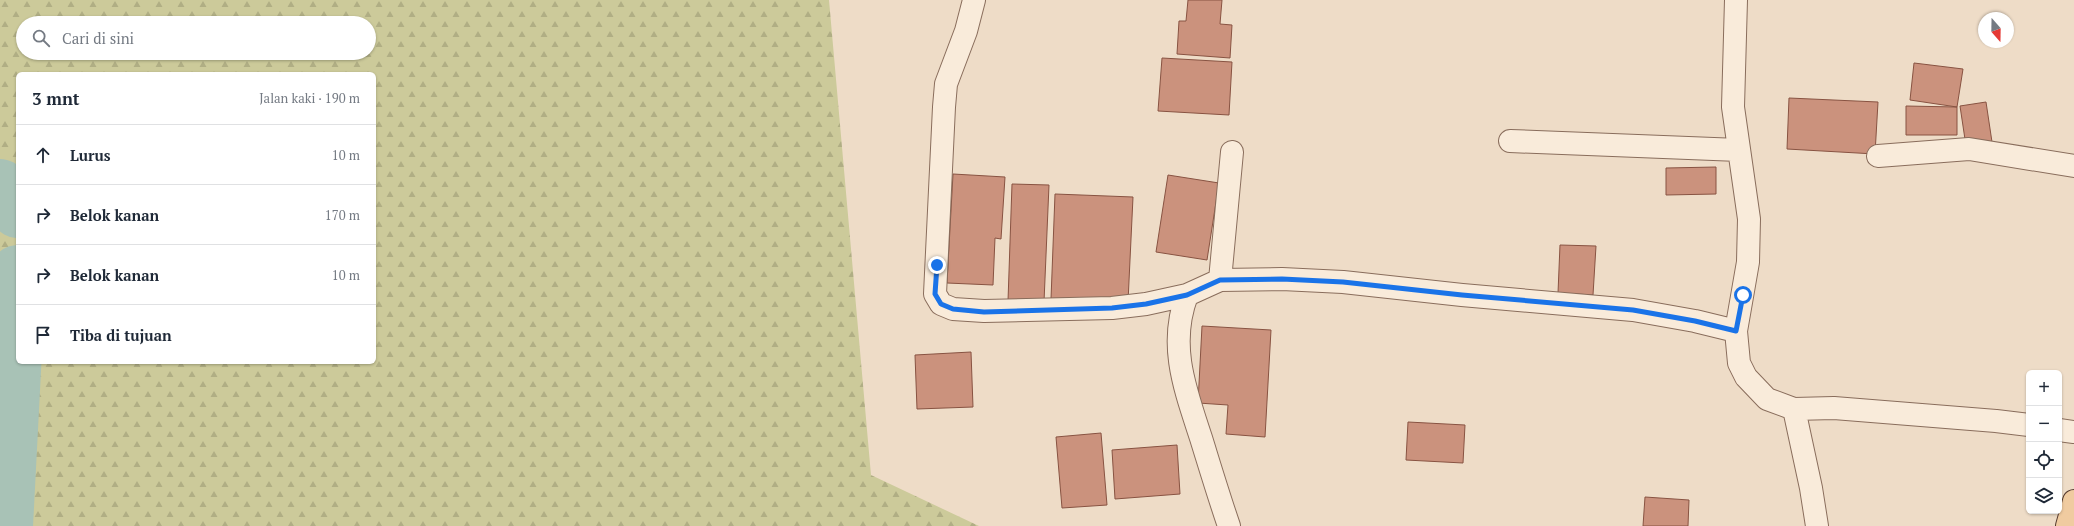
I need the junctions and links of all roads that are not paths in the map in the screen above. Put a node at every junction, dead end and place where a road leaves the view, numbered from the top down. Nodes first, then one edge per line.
1 (974, 0) edge
2 (1736, 0) edge
3 (1510, 141) dead end
4 (1739, 150) junction
5 (1232, 152) dead end
6 (1878, 156) dead end
7 (2074, 166) edge
8 (1220, 280) junction
9 (1187, 295) junction
10 (1736, 331) junction
11 (1794, 409) junction
12 (2026, 425) edge
13 (2062, 430) edge
14 (2074, 432) edge
15 (2074, 501) edge
16 (1229, 526) edge
17 (1817, 526) edge
18 (2067, 526) edge

1 - 9 street
2 - 4 street
3 - 4 street
4 - 10 street
5 - 8 street
6 - 7 street
8 - 9 street
8 - 10 street
9 - 16 street
10 - 11 street
11 - 12 street
11 - 17 street
13 - 14 street
15 - 18 main road

